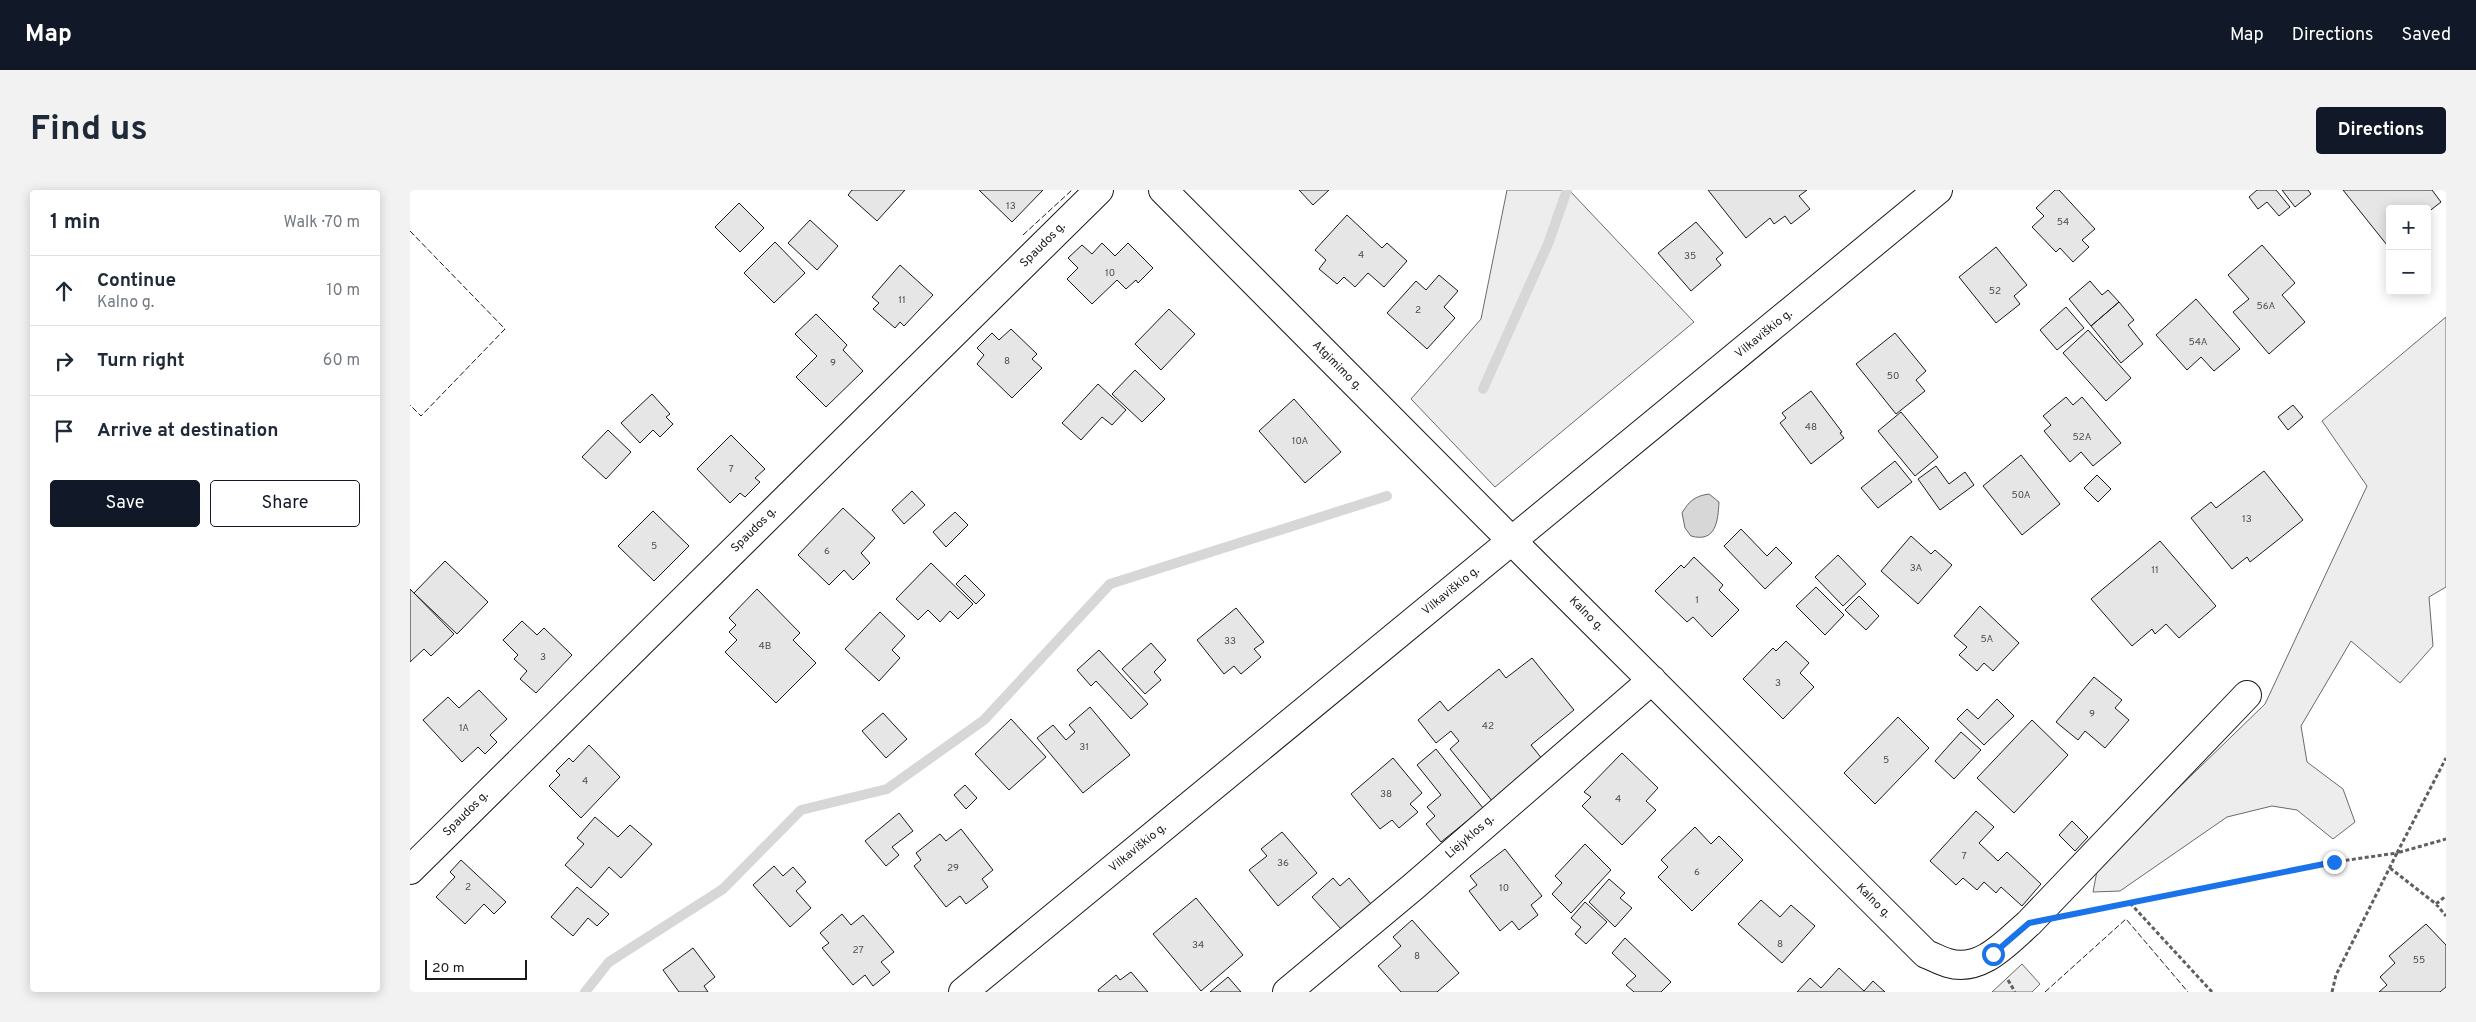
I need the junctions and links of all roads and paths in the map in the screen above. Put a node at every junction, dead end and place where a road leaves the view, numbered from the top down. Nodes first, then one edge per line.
1 (1099, 190) edge
2 (1163, 190) edge
3 (1938, 190) edge
4 (1512, 541) junction
5 (1652, 680) junction
6 (2246, 695) dead end
7 (2446, 758) edge
8 (2446, 839) edge
9 (2397, 853) junction
10 (2390, 868) junction
11 (410, 870) edge
12 (2446, 896) edge
13 (2129, 903) junction
14 (2436, 904) junction
15 (2446, 916) edge
16 (2029, 923) junction
17 (963, 992) edge
18 (1287, 992) edge
19 (2212, 992) edge
20 (2332, 992) edge

1 - 11 main road, Spaudos g.
2 - 4 main road, Atgimimo g.
3 - 4 main road, Vilkaviškio g.
4 - 5 main road, Kalno g.
4 - 17 main road, Vilkaviškio g.
5 - 16 main road, Kalno g.
5 - 18 main road, Liejyklos g.
6 - 16 main road, Kalno g.
7 - 9 path
8 - 9 path
9 - 10 path
9 - 13 path
10 - 14 path
10 - 20 path
12 - 14 path
13 - 16 path
13 - 19 path
14 - 15 path

